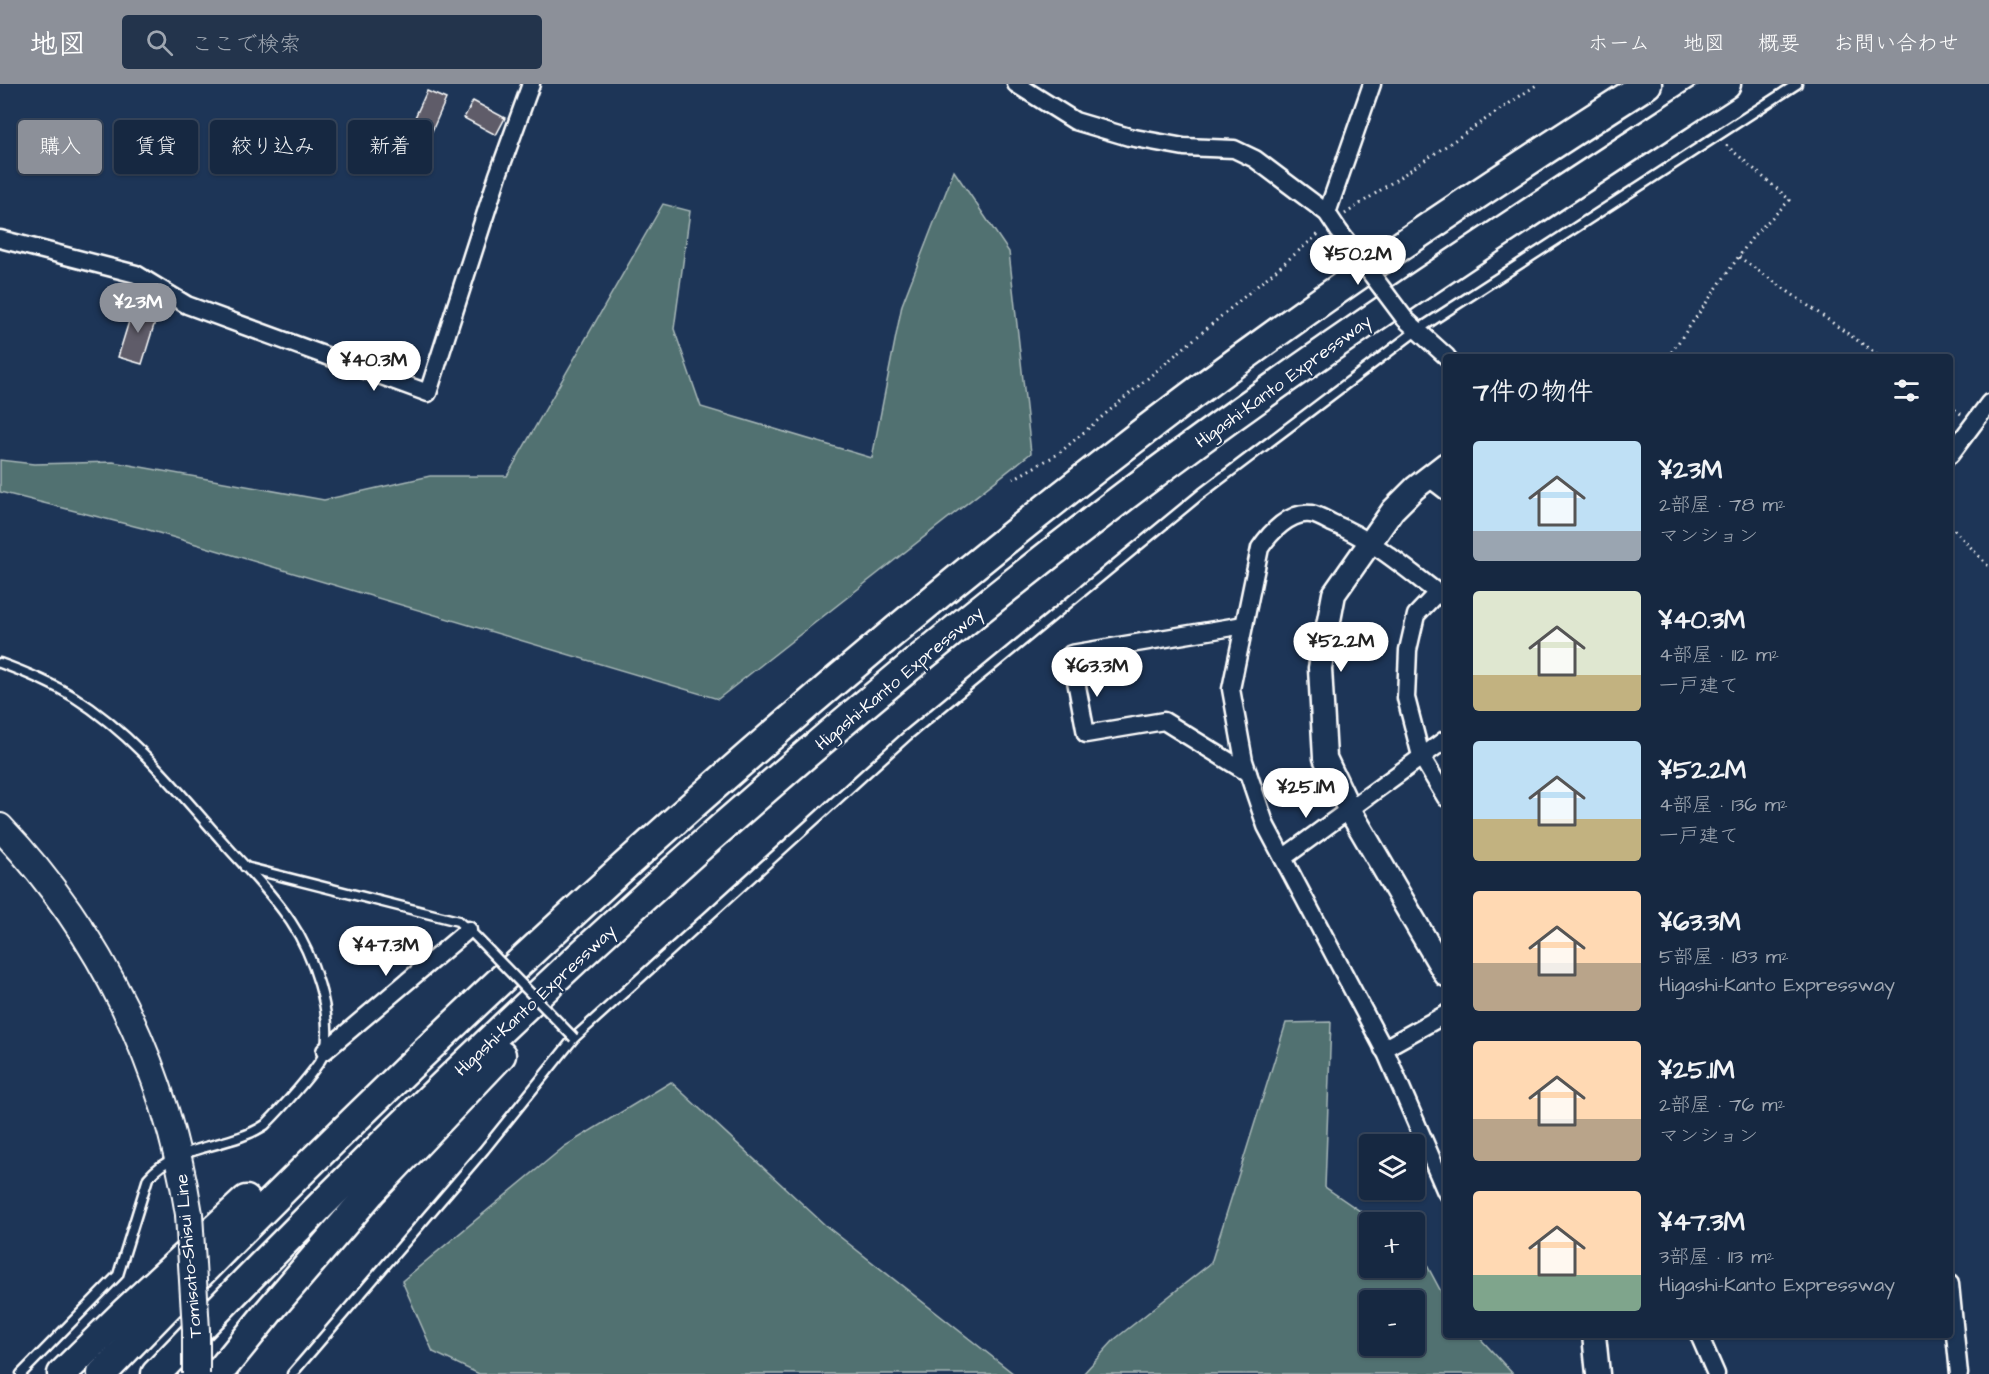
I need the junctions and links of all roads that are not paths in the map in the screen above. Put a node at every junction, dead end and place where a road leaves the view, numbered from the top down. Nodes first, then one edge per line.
1 (531, 84) edge
2 (1016, 84) edge
3 (1372, 84) edge
4 (1647, 84) edge
5 (1726, 84) edge
6 (1797, 84) edge
7 (1333, 222) junction
8 (0, 239) edge
9 (1410, 325) junction
10 (1444, 354) edge
11 (1989, 403) edge
12 (1953, 451) edge
13 (1440, 478) edge
14 (1370, 541) junction
15 (1442, 596) edge
16 (1244, 625) junction
17 (0, 663) edge
18 (1443, 741) edge
19 (1421, 756) junction
20 (1248, 773) junction
21 (1443, 793) edge
22 (1349, 809) junction
23 (0, 827) edge
24 (1283, 858) junction
25 (245, 867) junction
26 (666, 879) junction
27 (471, 932) junction
28 (1443, 970) edge
29 (1443, 1016) edge
30 (574, 1038) junction
31 (426, 1048) junction
32 (1383, 1049) junction
33 (325, 1051) junction
34 (179, 1156) junction
35 (1443, 1185) edge
36 (1953, 1314) edge
37 (1594, 1338) edge
38 (1700, 1338) edge
39 (21, 1374) edge
40 (62, 1374) edge
41 (102, 1374) edge
42 (156, 1374) edge
43 (196, 1374) edge
44 (218, 1374) edge
45 (292, 1374) edge
46 (1598, 1374) edge
47 (1716, 1374) edge
48 (1959, 1374) edge

1 - 8 street
2 - 7 street
3 - 7 street
4 - 31 highway
5 - 26 highway, Higashi-Kanto Expressway
6 - 9 lane
7 - 9 street, bridge
9 - 10 street
9 - 30 lane
11 - 12 street
13 - 14 street
14 - 15 street
14 - 16 street
14 - 22 street
15 - 19 street
16 - 20 street
16 - 20 street
17 - 25 lane
18 - 19 street
19 - 21 street
19 - 22 street
20 - 24 street
22 - 24 street
22 - 28 street
23 - 34 main road, Tomisato-Shisui Line
24 - 32 street
25 - 27 lane
25 - 33 lane
26 - 42 highway, Higashi-Kanto Expressway
26 - 44 highway
27 - 30 lane, bridge
27 - 33 street
29 - 32 street
30 - 45 lane
31 - 40 highway
31 - 41 highway
32 - 35 street
33 - 34 lane
34 - 39 lane
34 - 43 main road, Tomisato-Shisui Line, bridge
36 - 48 street
37 - 46 street
38 - 47 street

